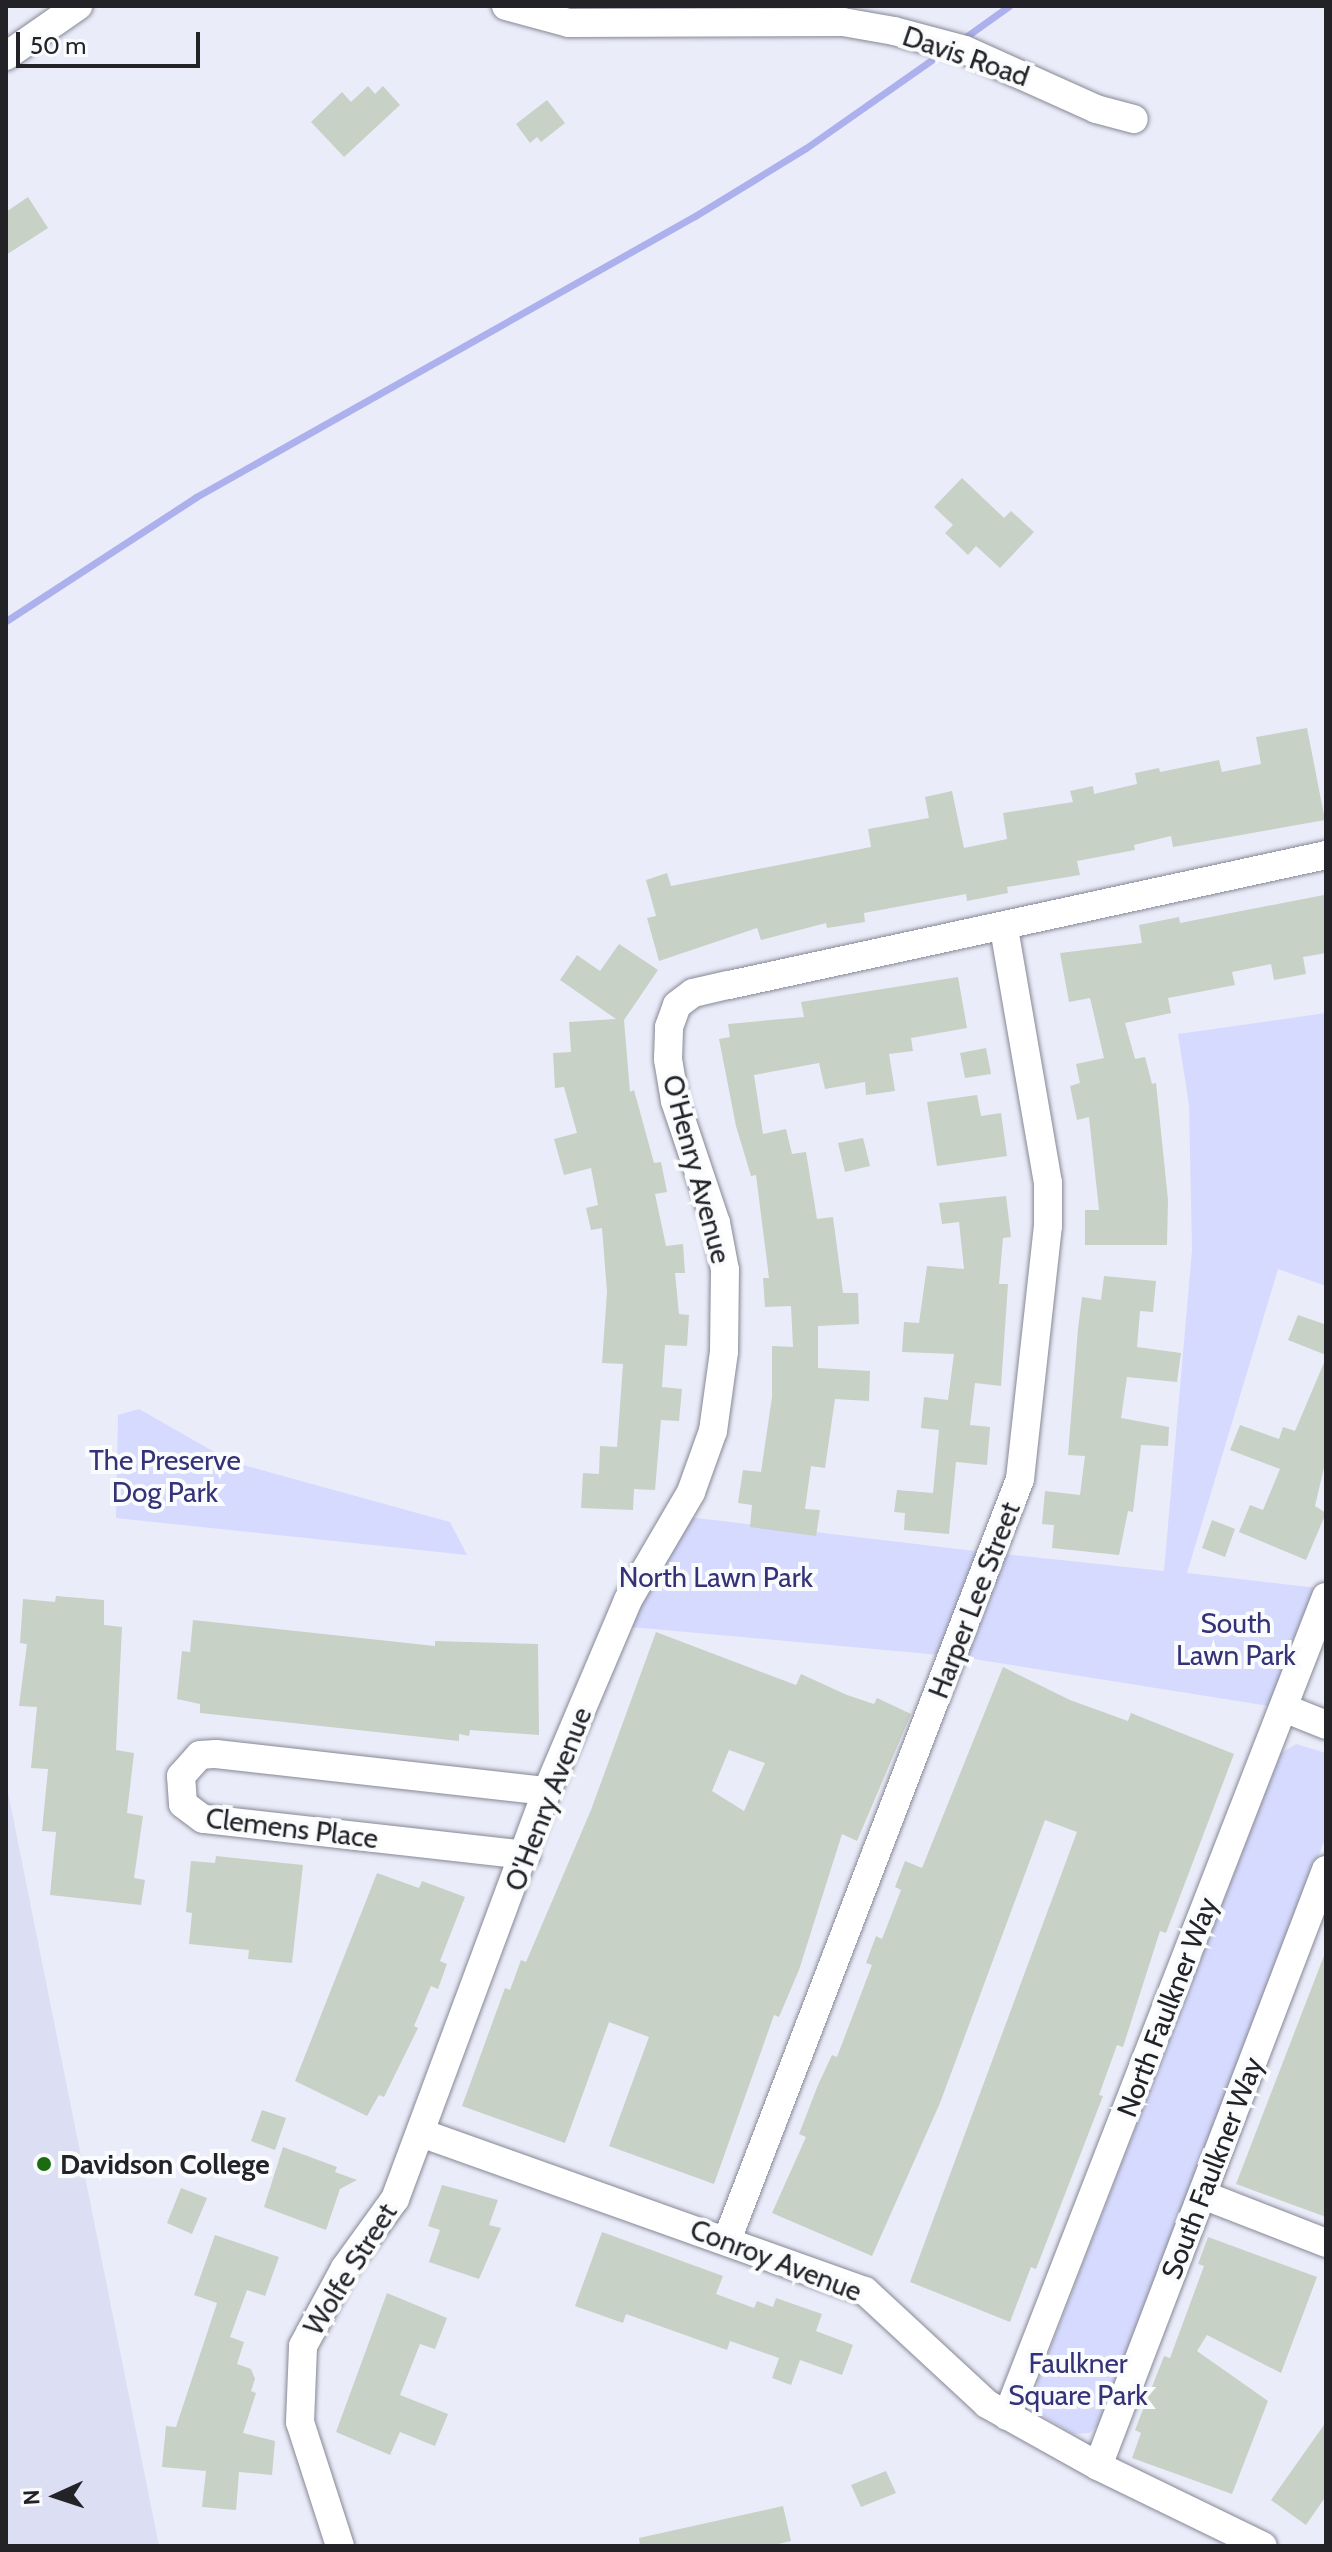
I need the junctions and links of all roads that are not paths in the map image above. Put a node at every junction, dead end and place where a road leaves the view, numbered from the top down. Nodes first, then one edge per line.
1 (78, 6) edge
2 (506, 6) edge
3 (6, 56) edge
4 (1134, 119) dead end
5 (1326, 855) edge
6 (1004, 928) junction
7 (1326, 1597) edge
8 (1284, 1708) junction
9 (1326, 1725) edge
10 (547, 1791) junction
11 (526, 1855) junction
12 (1326, 1870) edge
13 (421, 2133) junction
14 (1203, 2195) junction
15 (727, 2240) junction
16 (1326, 2243) edge
17 (1007, 2416) junction
18 (1098, 2466) junction
19 (340, 2546) edge
20 (1263, 2546) edge

1 - 3 street
2 - 4 street, Davis Road
5 - 6 street, O'Henry Avenue
6 - 10 street, O'Henry Avenue
6 - 15 street, Harper Lee Street
7 - 8 street, North Faulkner Way
8 - 9 street
8 - 17 street, North Faulkner Way
10 - 11 street, O'Henry Avenue
10 - 11 street, Clemens Place
11 - 13 street, O'Henry Avenue
12 - 14 street, South Faulkner Way
13 - 15 street, Conroy Avenue
13 - 19 street, Wolfe Street
14 - 16 street
14 - 18 street, South Faulkner Way
15 - 17 street, Conroy Avenue
17 - 18 street, Conroy Avenue
18 - 20 street, Conroy Avenue

